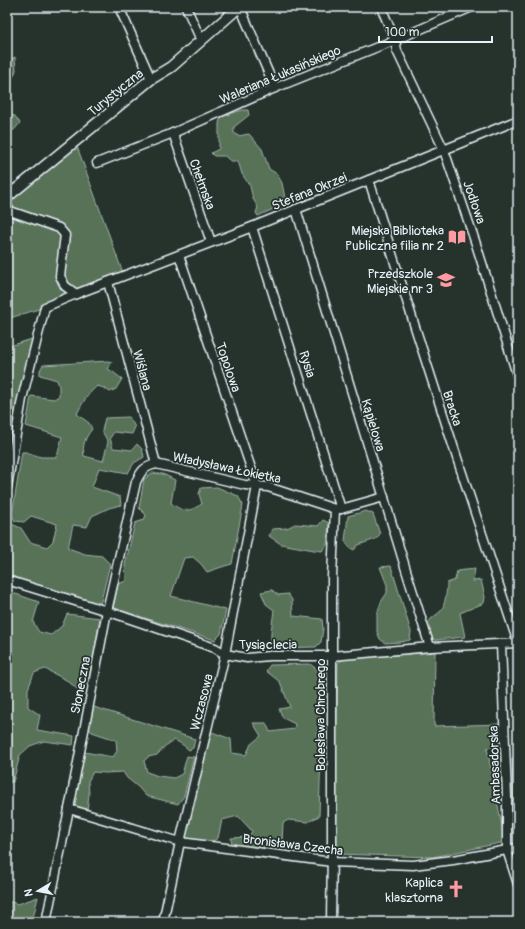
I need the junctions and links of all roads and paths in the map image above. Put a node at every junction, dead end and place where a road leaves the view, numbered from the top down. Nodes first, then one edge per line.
1 (119, 7) edge
2 (186, 7) edge
3 (239, 7) edge
4 (381, 7) edge
5 (467, 8) edge
6 (200, 40) junction
7 (395, 40) junction
8 (151, 79) junction
9 (274, 88) junction
10 (518, 120) edge
11 (173, 133) junction
12 (444, 150) junction
13 (97, 163) dead end
14 (369, 180) junction
15 (7, 197) edge
16 (296, 209) junction
17 (7, 210) edge
18 (252, 227) junction
19 (212, 242) junction
20 (179, 255) junction
21 (108, 282) junction
22 (76, 294) junction
23 (518, 378) edge
24 (156, 464) junction
25 (257, 486) junction
26 (7, 488) edge
27 (384, 498) junction
28 (338, 509) junction
29 (7, 580) edge
30 (107, 611) junction
31 (518, 643) edge
32 (501, 644) junction
33 (430, 647) junction
34 (225, 654) junction
35 (332, 656) junction
36 (69, 809) junction
37 (180, 842) junction
38 (518, 848) edge
39 (507, 850) junction
40 (332, 862) junction
41 (518, 884) edge
42 (46, 922) edge
43 (163, 922) edge
44 (331, 922) edge

1 - 8 street
2 - 6 street
3 - 6 street, Turystyczna
3 - 9 street
4 - 7 street, Jodłowa
5 - 7 street, Waleriana Łukasińskiego
6 - 8 street, Turystyczna
7 - 9 street, Waleriana Łukasińskiego
7 - 12 street, Jodłowa
8 - 15 street, Turystyczna
9 - 11 street, Waleriana Łukasińskiego
10 - 12 street, Stefana Okrzei
11 - 13 street, Waleriana Łukasińskiego
11 - 19 street, Chełmska
12 - 14 street, Stefana Okrzei
12 - 23 street, Jodłowa
14 - 16 street, Stefana Okrzei
14 - 31 street, Bracka
16 - 18 street, Stefana Okrzei
16 - 27 street, Kąpielowa
17 - 22 street
18 - 19 street, Stefana Okrzei
18 - 28 street, Rysia
19 - 20 street, Stefana Okrzei
20 - 21 street, Stefana Okrzei
20 - 25 street, Topolowa
21 - 22 street, Stefana Okrzei
21 - 24 street, Wiślana
22 - 26 street, Stefana Okrzei
24 - 25 street, Władysława Łokietka
24 - 30 street, Słoneczna
25 - 28 street, Władysława Łokietka
25 - 34 street, Wczasowa
27 - 28 street
27 - 33 street, Kąpielowa
28 - 35 street, Bolesława Chrobrego
29 - 30 street, Tysiąclecia
30 - 34 street, Tysiąclecia
30 - 36 street, Słoneczna
31 - 32 street, Tysiąclecia
32 - 33 street, Tysiąclecia
32 - 39 street, Ambasadorska
33 - 35 street, Tysiąclecia
34 - 35 street, Tysiąclecia
34 - 37 street, Wczasowa
35 - 40 street, Bolesława Chrobrego
36 - 37 street, Bronisława Czecha
36 - 42 street, Słoneczna
37 - 40 street, Bronisława Czecha
37 - 43 street, Wczasowa
38 - 39 street, Bronisława Czecha
39 - 40 street, Bronisława Czecha
39 - 41 street, Ambasadorska
40 - 44 street, Bolesława Chrobrego

